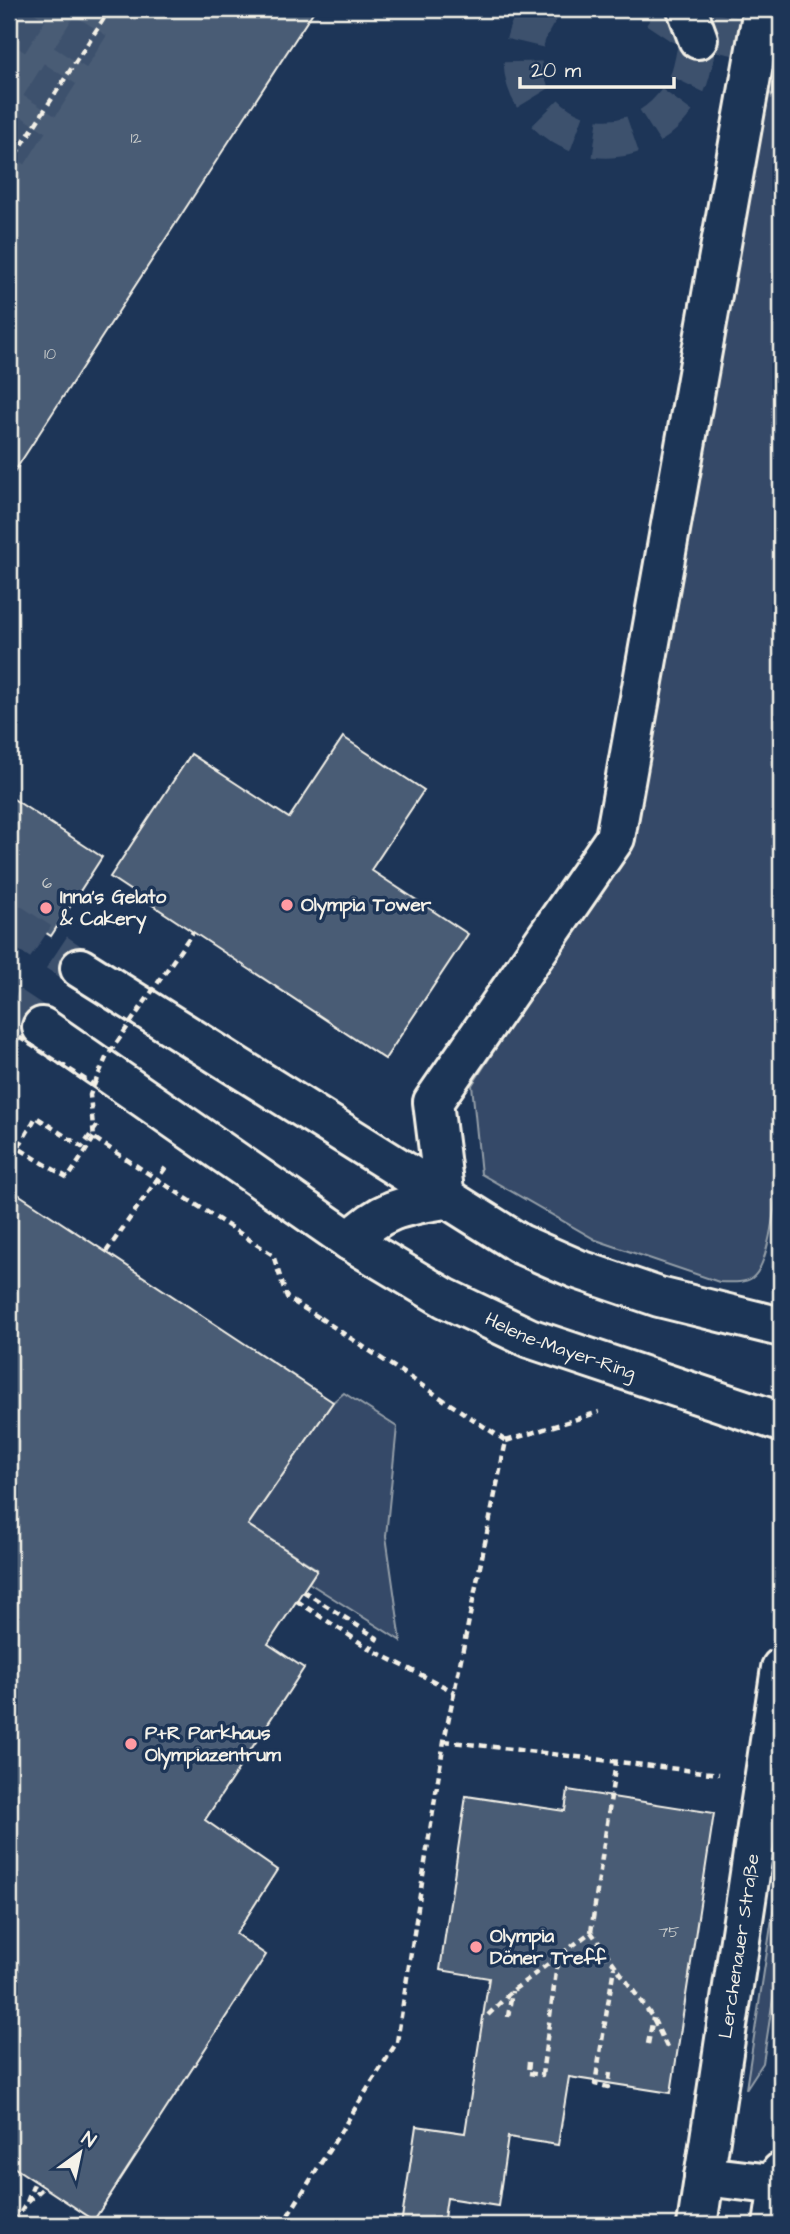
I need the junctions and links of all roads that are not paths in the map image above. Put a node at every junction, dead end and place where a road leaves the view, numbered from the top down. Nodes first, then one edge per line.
1 (763, 9) edge
2 (80, 968) tunnel mouth
3 (25, 1029) tunnel mouth
4 (444, 1199) junction
5 (351, 1241) junction
6 (781, 1327) edge
7 (781, 1422) edge
8 (781, 1668) edge
9 (705, 2176) junction
10 (780, 2178) edge
11 (697, 2225) edge
12 (773, 2225) edge

1 - 4 street
2 - 4 street
3 - 5 street, Helene-Mayer-Ring
4 - 5 street
4 - 6 street
5 - 7 street, Helene-Mayer-Ring
8 - 9 street, Lerchenauer Straße
9 - 10 street
9 - 11 street, Lerchenauer Straße
10 - 12 street

